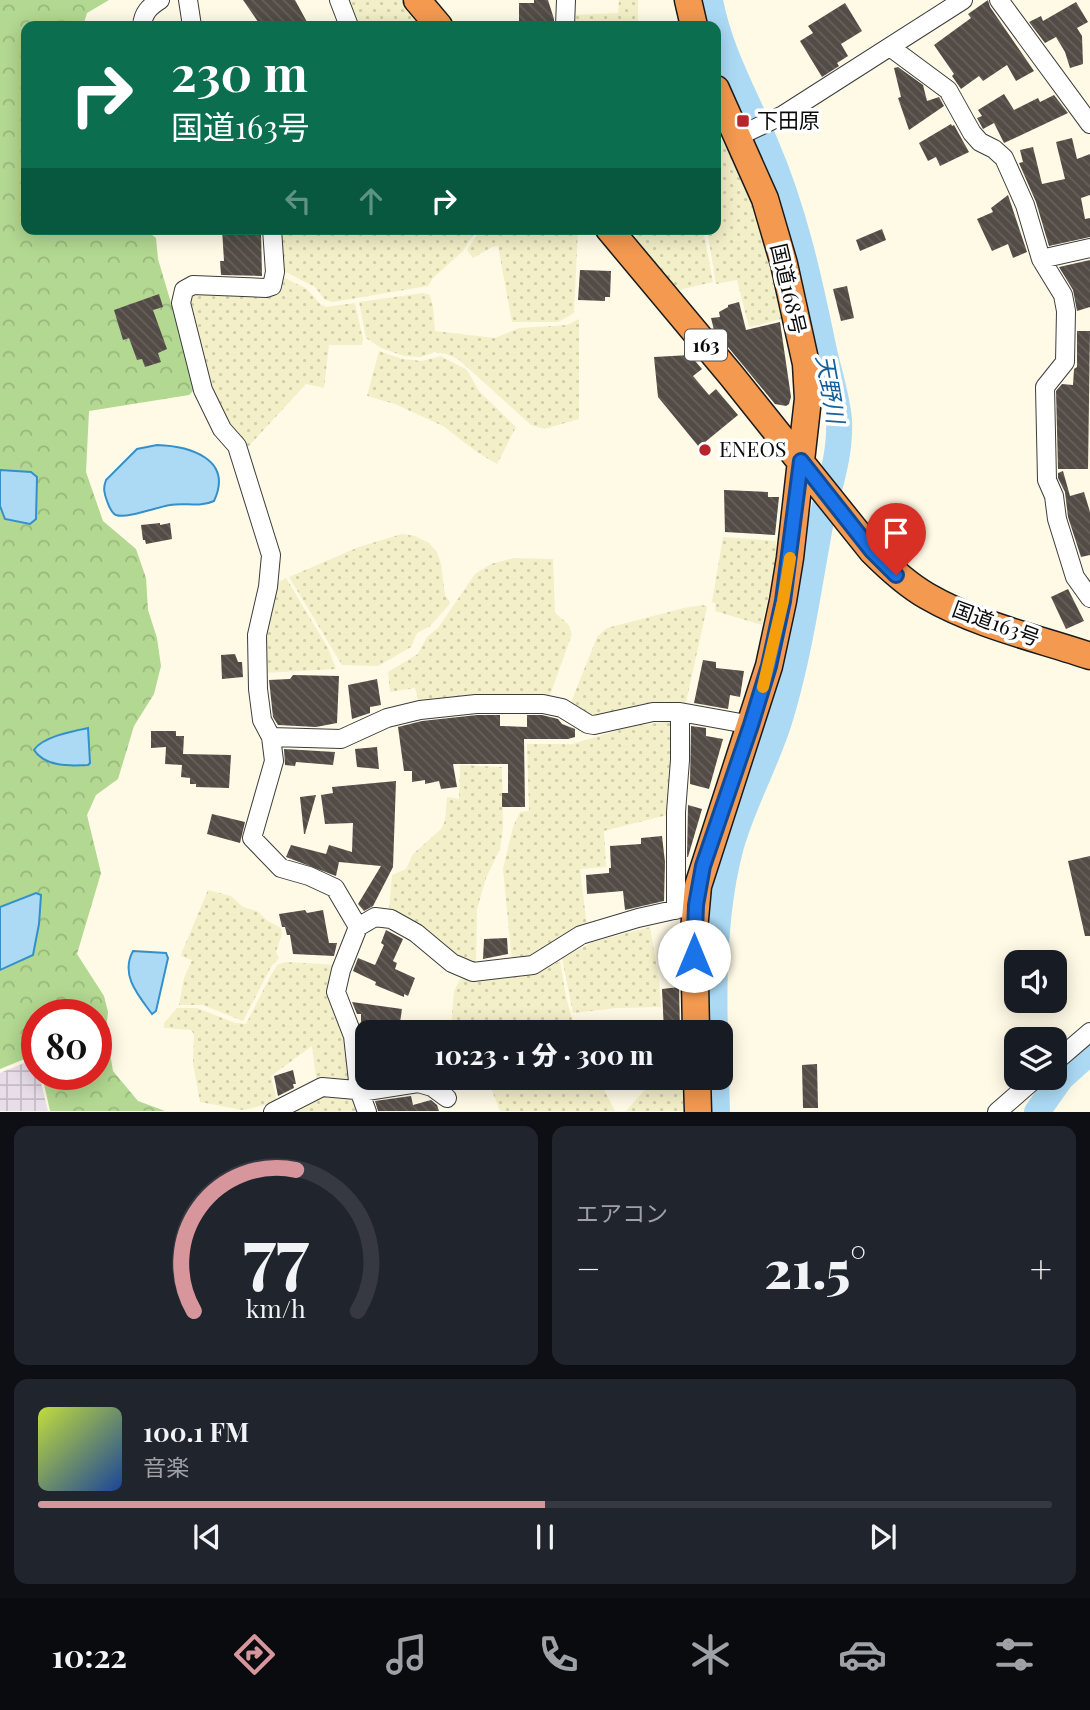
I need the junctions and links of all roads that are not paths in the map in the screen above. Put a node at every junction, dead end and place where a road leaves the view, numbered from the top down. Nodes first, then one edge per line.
1 (160, 0) edge
2 (188, 0) edge
3 (339, 0) edge
4 (417, 0) edge
5 (566, 0) edge
6 (688, 0) edge
7 (963, 0) edge
8 (999, 0) edge
9 (143, 21) edge
10 (191, 21) edge
11 (347, 21) edge
12 (435, 21) edge
13 (565, 21) edge
14 (693, 21) edge
15 (890, 47) junction
16 (721, 97) edge
17 (1090, 124) edge
18 (744, 134) junction
19 (272, 235) edge
20 (614, 235) edge
21 (1090, 248) edge
22 (1041, 259) junction
23 (809, 471) junction
24 (1090, 598) edge
25 (1090, 656) edge
26 (680, 712) junction
27 (751, 725) junction
28 (271, 737) junction
29 (686, 908) junction
30 (358, 927) junction
31 (695, 1020) edge
32 (1090, 1032) edge
33 (1067, 1052) edge
34 (355, 1055) edge
35 (355, 1090) edge
36 (359, 1090) joint
37 (373, 1090) edge
38 (436, 1090) edge
39 (697, 1090) edge
40 (1022, 1090) edge
41 (447, 1098) dead end
42 (272, 1111) edge
43 (367, 1111) edge
44 (698, 1111) edge
45 (997, 1111) edge

1 - 9 street
2 - 10 street
3 - 11 street
4 - 12 highway
5 - 13 street
6 - 14 highway
7 - 15 street
8 - 17 street
15 - 18 street
15 - 22 street
16 - 18 highway, 国道168号
18 - 23 highway, 国道168号
19 - 28 street
20 - 23 highway, 国道163号 / 163
21 - 22 street
22 - 24 street
23 - 25 highway, 国道163号 / 163
23 - 27 highway, 国道168号
26 - 27 street
26 - 28 street
26 - 29 street
27 - 29 highway, 国道168号
28 - 30 street
29 - 30 street
29 - 31 highway, 国道168号
30 - 34 street
32 - 33 street
35 - 42 street
36 - 37 street
36 - 43 street
38 - 41 street
39 - 44 highway
40 - 45 street

